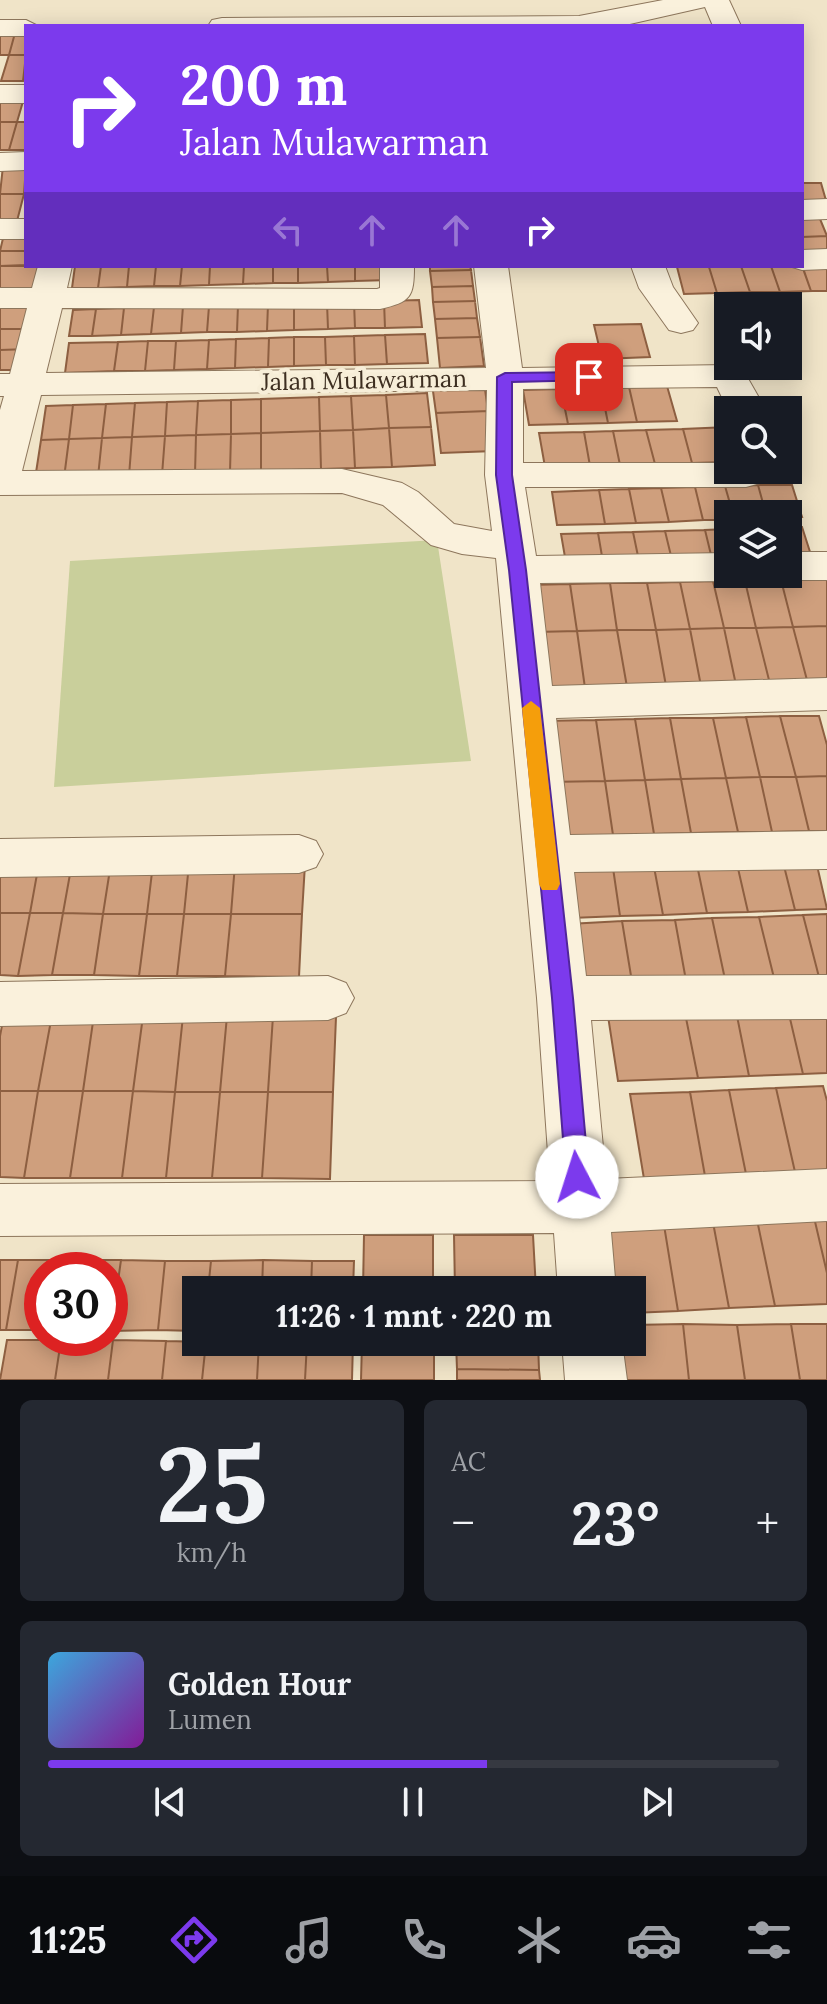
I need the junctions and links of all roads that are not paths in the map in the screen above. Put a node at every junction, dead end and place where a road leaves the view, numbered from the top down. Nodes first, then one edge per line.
1 (699, 0) edge
2 (716, 0) edge
3 (593, 24) edge
4 (726, 24) edge
5 (0, 28) edge
6 (24, 28) edge
7 (0, 94) edge
8 (24, 94) edge
9 (24, 161) edge
10 (0, 162) edge
11 (827, 209) edge
12 (804, 210) edge
13 (0, 229) edge
14 (24, 229) edge
15 (827, 259) edge
16 (804, 260) edge
17 (397, 268) edge
18 (491, 268) edge
19 (649, 268) edge
20 (51, 282) edge
21 (0, 298) edge
22 (681, 323) dead end
23 (505, 377) junction
24 (13, 385) edge
25 (740, 396) edge
26 (714, 472) edge
27 (504, 475) junction
28 (0, 483) edge
29 (516, 558) junction
30 (714, 566) edge
31 (802, 566) edge
32 (827, 566) edge
33 (827, 694) edge
34 (530, 703) junction
35 (827, 850) edge
36 (299, 854) dead end
37 (546, 854) junction
38 (0, 858) edge
39 (827, 997) edge
40 (328, 998) dead end
41 (563, 998) junction
42 (0, 1004) edge
43 (827, 1195) edge
44 (580, 1207) junction
45 (0, 1210) edge
46 (586, 1276) edge
47 (593, 1356) edge
48 (596, 1380) edge

1 - 3 street
2 - 4 street
5 - 6 street
7 - 8 street
9 - 10 street
11 - 12 street
13 - 14 street
15 - 16 street
17 - 20 street
18 - 23 street
19 - 22 street
20 - 21 street
20 - 24 street
23 - 24 street, Jalan Mulawarman
23 - 25 street, Jalan Mulawarman
23 - 27 street
24 - 28 street
26 - 27 street
27 - 29 street
28 - 29 street
29 - 30 street
29 - 34 street
31 - 32 street
33 - 34 street
34 - 37 street
35 - 37 street
36 - 38 street
37 - 41 street
39 - 41 street
40 - 42 street
41 - 44 street
43 - 44 street
44 - 45 street
44 - 46 street
47 - 48 street

